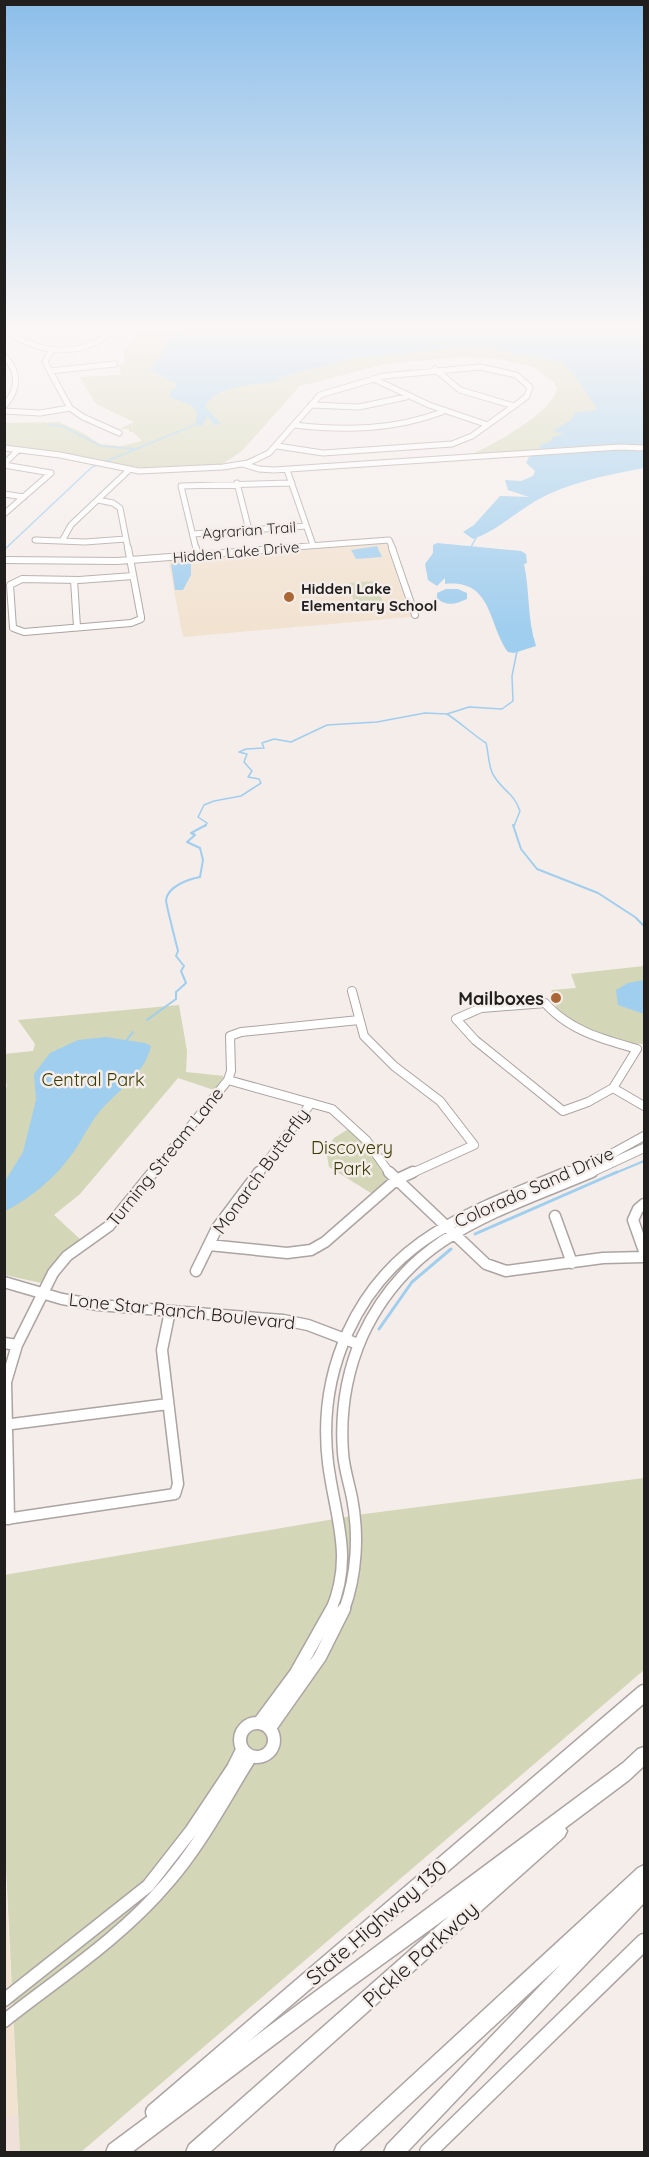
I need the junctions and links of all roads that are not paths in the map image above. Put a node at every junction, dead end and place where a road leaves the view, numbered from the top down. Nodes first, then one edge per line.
1 (109, 429) edge
2 (291, 429) edge
3 (482, 429) edge
4 (119, 433) dead end
5 (452, 444) junction
6 (277, 446) junction
7 (4, 448) edge
8 (645, 448) edge
9 (18, 450) junction
10 (464, 457) junction
11 (243, 464) junction
12 (4, 465) edge
13 (230, 466) junction
14 (130, 469) junction
15 (259, 469) junction
16 (287, 470) junction
17 (237, 483) junction
18 (291, 483) junction
19 (4, 494) edge
20 (24, 497) junction
21 (98, 500) junction
22 (4, 514) edge
23 (306, 526) junction
24 (249, 530) junction
25 (193, 534) junction
26 (126, 539) junction
27 (35, 540) dead end
28 (62, 541) junction
29 (313, 545) junction
30 (198, 556) junction
31 (4, 560) edge
32 (129, 560) junction
33 (133, 576) junction
34 (74, 580) junction
35 (415, 615) dead end
36 (77, 627) junction
37 (352, 991) dead end
38 (359, 1020) junction
39 (228, 1080) junction
40 (613, 1088) junction
41 (310, 1103) junction
42 (645, 1106) edge
43 (645, 1136) edge
44 (645, 1148) edge
45 (396, 1180) junction
46 (645, 1204) edge
47 (555, 1216) dead end
48 (445, 1226) junction
49 (453, 1233) junction
50 (209, 1245) junction
51 (645, 1251) edge
52 (645, 1257) edge
53 (572, 1263) junction
54 (196, 1271) dead end
55 (4, 1282) edge
56 (44, 1294) junction
57 (170, 1311) junction
58 (343, 1338) junction
59 (4, 1343) edge
60 (358, 1344) junction
61 (17, 1345) junction
62 (168, 1404) junction
63 (6, 1425) edge
64 (7, 1519) edge
65 (341, 1600) junction
66 (645, 1693) edge
67 (264, 1725) junction
68 (247, 1753) junction
69 (645, 1755) edge
70 (628, 1769) junction
71 (645, 1874) edge
72 (645, 1890) edge
73 (645, 1942) edge
74 (4, 2000) edge
75 (4, 2021) edge
76 (108, 2152) edge
77 (116, 2152) edge
78 (196, 2152) edge
79 (344, 2152) edge
80 (394, 2152) edge
81 (428, 2152) edge

1 - 4 street
2 - 6 street
3 - 5 street
5 - 6 street
5 - 10 street
6 - 11 street
7 - 9 street
8 - 10 street
9 - 12 street
9 - 14 street
10 - 16 street
11 - 13 street
11 - 15 street
12 - 20 street
13 - 14 street
13 - 15 street
14 - 21 street
15 - 16 street
16 - 18 street
17 - 18 street
17 - 24 street
17 - 25 street
18 - 23 street
19 - 20 street
20 - 22 street
21 - 26 street
21 - 28 street
23 - 24 street, Agrarian Trail
23 - 29 street
24 - 25 street, Agrarian Trail
25 - 30 street
26 - 28 street
26 - 32 street
27 - 28 street
29 - 30 street, Hidden Lake Drive
29 - 35 street, Hidden Lake Drive
30 - 32 street, Hidden Lake Drive
31 - 32 street, Hidden Lake Drive
32 - 33 street
33 - 34 street
33 - 36 street
34 - 36 street
34 - 36 street
37 - 38 street
38 - 39 street, Turning Stream Lane
38 - 45 street
39 - 41 street
39 - 56 street, Turning Stream Lane
40 - 40 street
40 - 42 street
41 - 45 street
41 - 50 street, Monarch Butterfly
43 - 48 street, Colorado Sand Drive
44 - 49 street, Colorado Sand Drive
45 - 48 street
45 - 50 street
46 - 51 street
47 - 53 street
48 - 49 street
48 - 58 street, Colorado Sand Drive
49 - 53 street
49 - 60 street, Colorado Sand Drive
50 - 54 street, Monarch Butterfly
52 - 53 street
55 - 56 street, Lone Star Ranch Boulevard
56 - 57 street, Lone Star Ranch Boulevard
56 - 61 street, Turning Stream Lane
57 - 58 street, Lone Star Ranch Boulevard
57 - 62 street
58 - 60 street, Lone Star Ranch Boulevard
58 - 65 street, Colorado Sand Drive
59 - 61 street
60 - 65 street, Colorado Sand Drive
61 - 63 street, Turning Stream Lane
62 - 63 street
62 - 64 street
63 - 64 street, Turning Stream Lane
65 - 67 street, Colorado Sand Drive
66 - 76 main road, State Highway 130
67 - 68 street
67 - 68 street
68 - 74 street
68 - 75 street
69 - 70 highway, Pickle Parkway
70 - 77 highway
70 - 78 highway, Pickle Parkway
71 - 79 highway
72 - 80 highway
73 - 81 main road

